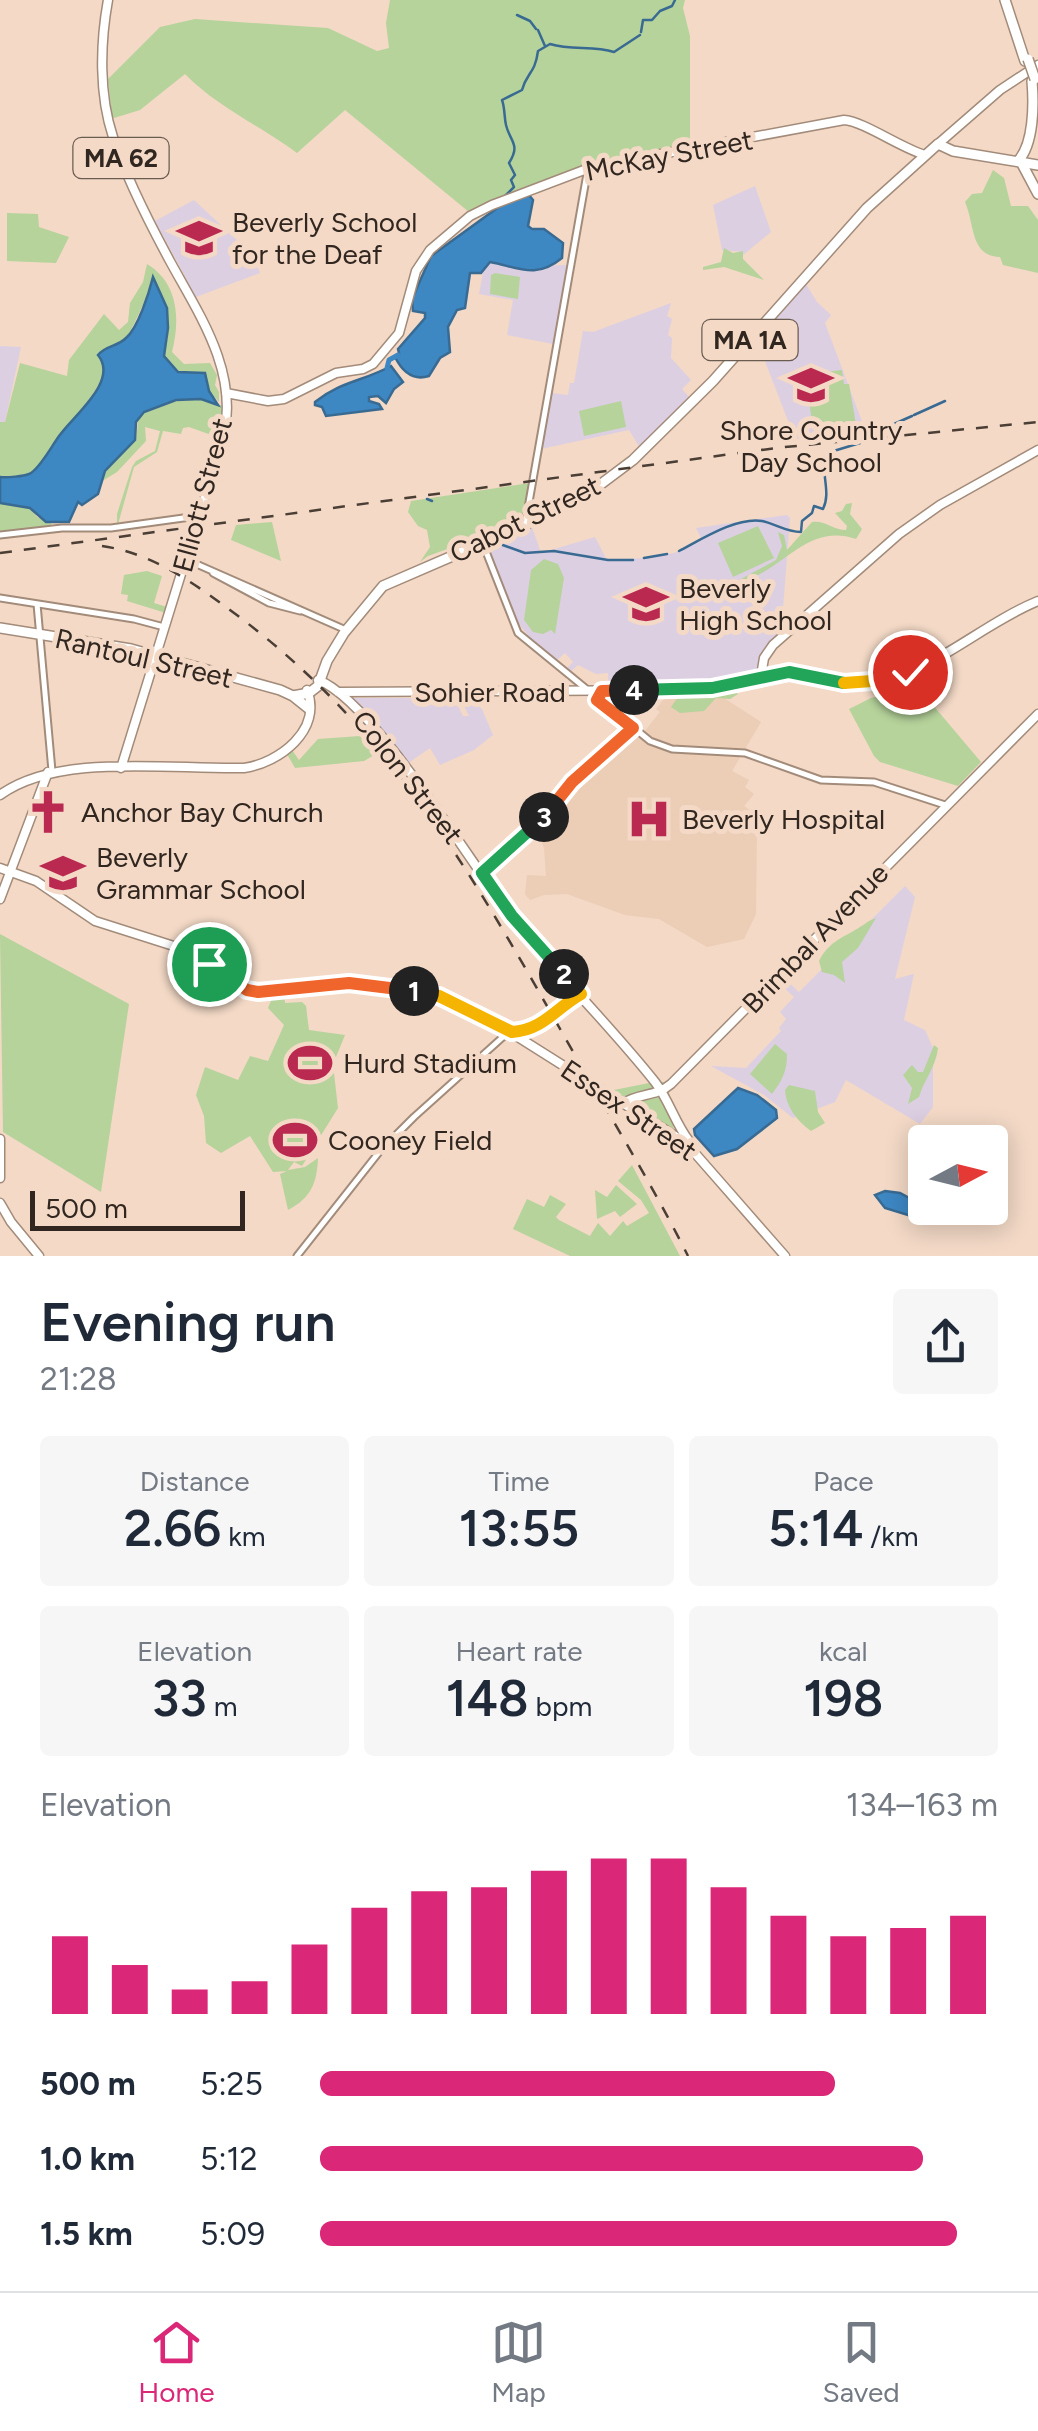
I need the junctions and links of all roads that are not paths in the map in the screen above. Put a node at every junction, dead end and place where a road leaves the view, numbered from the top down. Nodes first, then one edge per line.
1 (108, 0) edge
2 (1007, 0) edge
3 (1031, 62) edge
4 (1036, 83) edge
5 (1038, 100) edge
6 (1038, 122) edge
7 (1029, 130) junction
8 (938, 144) junction
9 (953, 151) junction
10 (925, 155) junction
11 (1021, 158) junction
12 (1036, 167) edge
13 (588, 168) junction
14 (1036, 192) edge
15 (226, 393) junction
16 (1038, 450) edge
17 (198, 516) junction
18 (525, 526) junction
19 (0, 536) edge
20 (482, 543) junction
21 (186, 560) junction
22 (0, 598) edge
23 (1038, 601) edge
24 (37, 604) junction
25 (165, 627) junction
26 (0, 628) edge
27 (346, 630) junction
28 (40, 634) junction
29 (768, 652) junction
30 (156, 656) junction
31 (778, 672) junction
32 (760, 676) junction
33 (573, 681) junction
34 (327, 684) junction
35 (570, 691) junction
36 (586, 691) junction
37 (306, 692) junction
38 (290, 694) junction
39 (599, 695) junction
40 (308, 708) junction
41 (1038, 714) edge
42 (307, 722) junction
43 (633, 728) junction
44 (121, 768) junction
45 (47, 772) junction
46 (0, 795) edge
47 (945, 805) junction
48 (0, 868) edge
49 (12, 873) junction
50 (482, 873) junction
51 (0, 899) edge
52 (581, 994) junction
53 (512, 1032) junction
54 (661, 1091) junction
55 (624, 1102) junction
56 (678, 1132) junction
57 (0, 1138) edge
58 (0, 1178) edge
59 (0, 1203) edge
60 (39, 1256) edge
61 (297, 1256) edge
62 (784, 1256) edge

1 - 15 main road, Elliott Street / MA 62
2 - 3 highway
3 - 4 highway, bridge
3 - 8 main road, Cabot Street
4 - 5 highway
4 - 7 highway
6 - 7 highway
7 - 11 highway
8 - 9 highway
8 - 10 highway, Cabot Street / MA 1A
9 - 10 highway
9 - 11 highway
10 - 13 main road, McKay Street
10 - 18 highway, Cabot Street / MA 1A
11 - 12 highway
11 - 14 highway
12 - 14 highway
13 - 15 main road, McKay Street
13 - 18 street
15 - 17 main road, Elliott Street / MA 62
16 - 29 main road
17 - 19 street
17 - 21 main road, Elliott Street / MA 62
18 - 20 highway, Cabot Street / MA 1A
20 - 27 highway, Cabot Street / MA 1A
20 - 33 street
21 - 25 main road, Elliott Street / MA 62
21 - 27 street
22 - 24 street
23 - 31 main road, Sohier Road
24 - 25 street
24 - 28 street
25 - 30 main road, Elliott Street / MA 62
26 - 28 highway, Rantoul Street
27 - 34 highway, Cabot Street / MA 1A
28 - 30 highway, Rantoul Street
28 - 45 street
29 - 31 main road
29 - 32 main road
30 - 38 highway, Rantoul Street
30 - 44 main road, Elliott Street / MA 62
31 - 32 main road, Sohier Road
32 - 39 main road, Sohier Road
33 - 35 main road
33 - 36 street
34 - 35 main road, Sohier Road
34 - 37 highway, Cabot Street / MA 1A
34 - 50 main road, Colon Street
35 - 36 main road, Sohier Road
36 - 39 main road, Sohier Road
37 - 38 highway, Rantoul Street
37 - 40 main road
37 - 42 main road
38 - 40 highway
39 - 43 street
40 - 42 main road
41 - 47 main road, Brimbal Avenue
42 - 44 main road
43 - 47 street
43 - 50 street
44 - 45 main road
45 - 46 main road
45 - 49 main road
47 - 54 main road, Brimbal Avenue
48 - 49 main road, Essex Street
49 - 51 main road
49 - 53 main road, Essex Street
50 - 52 main road, Colon Street
52 - 53 street
52 - 54 main road, Colon Street
53 - 55 main road, Essex Street
53 - 61 street
54 - 55 main road, Brimbal Avenue
54 - 56 main road, Colon Street
55 - 56 main road, Essex Street
56 - 62 main road, Essex Street
57 - 58 main road
59 - 60 main road

